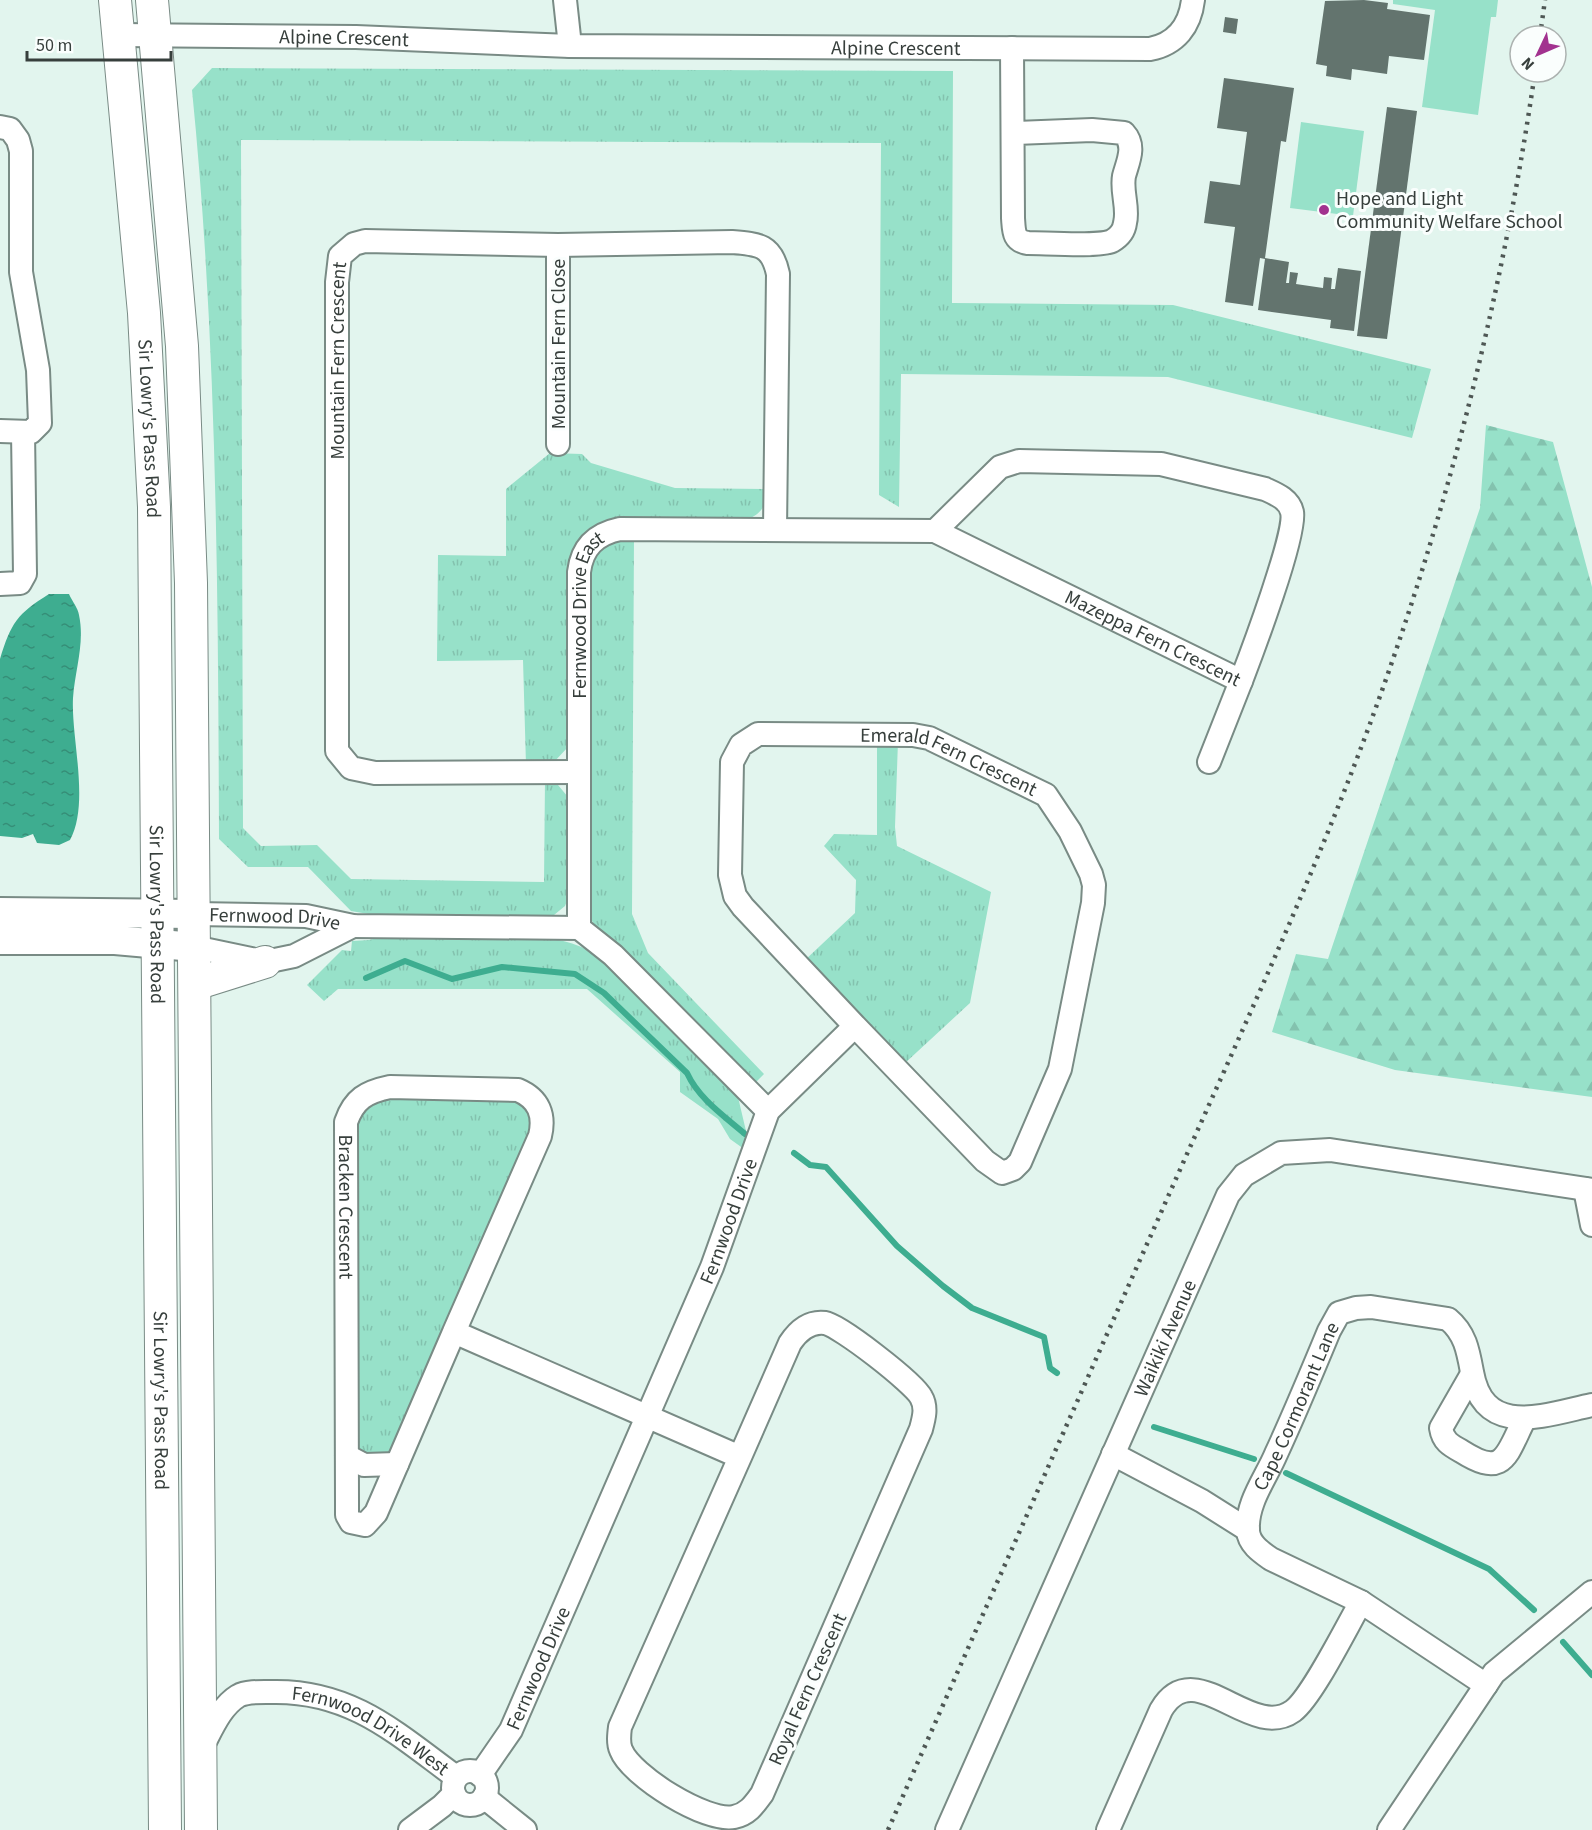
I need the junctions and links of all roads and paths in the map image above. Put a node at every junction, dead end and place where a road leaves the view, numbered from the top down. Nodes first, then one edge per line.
1 (115, 0) edge
2 (152, 0) edge
3 (565, 0) edge
4 (1193, 0) edge
5 (118, 35) junction
6 (155, 36) junction
7 (570, 46) junction
8 (1012, 48) junction
9 (0, 127) edge
10 (1013, 133) junction
11 (558, 245) junction
12 (0, 431) edge
13 (27, 432) junction
14 (558, 444) dead end
15 (776, 530) junction
16 (935, 531) junction
17 (0, 584) edge
18 (1241, 681) junction
19 (1209, 762) dead end
20 (578, 772) junction
21 (0, 912) edge
22 (195, 914) junction
23 (352, 926) junction
24 (159, 928) junction
25 (579, 928) junction
26 (0, 940) edge
27 (194, 946) junction
28 (265, 962) junction
29 (195, 984) junction
30 (855, 1026) junction
31 (768, 1111) junction
32 (1589, 1190) edge
33 (1592, 1225) edge
34 (454, 1332) junction
35 (1472, 1374) junction
36 (1592, 1405) edge
37 (648, 1417) junction
38 (1525, 1418) junction
39 (1113, 1454) junction
40 (347, 1455) junction
41 (740, 1457) junction
42 (397, 1464) junction
43 (1248, 1530) junction
44 (1592, 1592) edge
45 (1361, 1602) junction
46 (1486, 1685) junction
47 (201, 1750) junction
48 (480, 1774) junction
49 (455, 1786) junction
50 (484, 1797) junction
51 (165, 1830) edge
52 (201, 1830) edge
53 (410, 1830) edge
54 (525, 1830) edge
55 (947, 1830) edge
56 (1107, 1830) edge
57 (1389, 1830) edge

1 - 5 main road, Sir Lowry's Pass Road
2 - 6 main road, Sir Lowry's Pass Road
3 - 7 street
4 - 8 street, Alpine Crescent
5 - 6 street, Alpine Crescent
5 - 24 main road, Sir Lowry's Pass Road
6 - 7 street, Alpine Crescent
6 - 22 main road, Sir Lowry's Pass Road
7 - 8 street, Alpine Crescent
8 - 10 street
9 - 13 street
10 - 10 street
11 - 14 street, Mountain Fern Close
11 - 15 street, Mountain Fern Crescent
11 - 20 street, Mountain Fern Crescent
12 - 13 street
13 - 17 street
15 - 16 street, Fernwood Drive East
15 - 20 street, Fernwood Drive East
16 - 18 street, Mazeppa Fern Crescent
16 - 18 street, Mazeppa Fern Crescent
18 - 19 street
20 - 25 street, Fernwood Drive East
21 - 24 street
22 - 23 street, Fernwood Drive
22 - 24 street
22 - 27 main road, Sir Lowry's Pass Road
23 - 25 street, Fernwood Drive
23 - 28 street, Fernwood Drive
24 - 26 street
24 - 27 street
24 - 51 main road, Sir Lowry's Pass Road
25 - 31 street
27 - 28 street, Fernwood Drive
27 - 29 main road, Sir Lowry's Pass Road
28 - 29 main road
29 - 47 main road, Sir Lowry's Pass Road
30 - 30 street, Emerald Fern Crescent
30 - 31 street
31 - 37 street, Fernwood Drive
32 - 33 street
32 - 39 street, Waikiki Avenue
34 - 37 street
34 - 40 street, Bracken Crescent
34 - 42 street, Bracken Crescent
35 - 38 street, Cape Cormorant Lane
35 - 38 street
35 - 43 street, Cape Cormorant Lane
36 - 38 street, Cape Cormorant Lane
37 - 41 street
37 - 48 street, Fernwood Drive
39 - 43 street
39 - 55 street, Waikiki Avenue
40 - 42 street
40 - 42 street, Bracken Crescent
41 - 41 street, Royal Fern Crescent
43 - 45 street
44 - 46 street
45 - 46 street
45 - 56 street
46 - 57 street
47 - 49 street, Fernwood Drive West
47 - 52 main road, Sir Lowry's Pass Road
48 - 49 street
48 - 50 street
49 - 50 street
49 - 53 street
50 - 54 street

